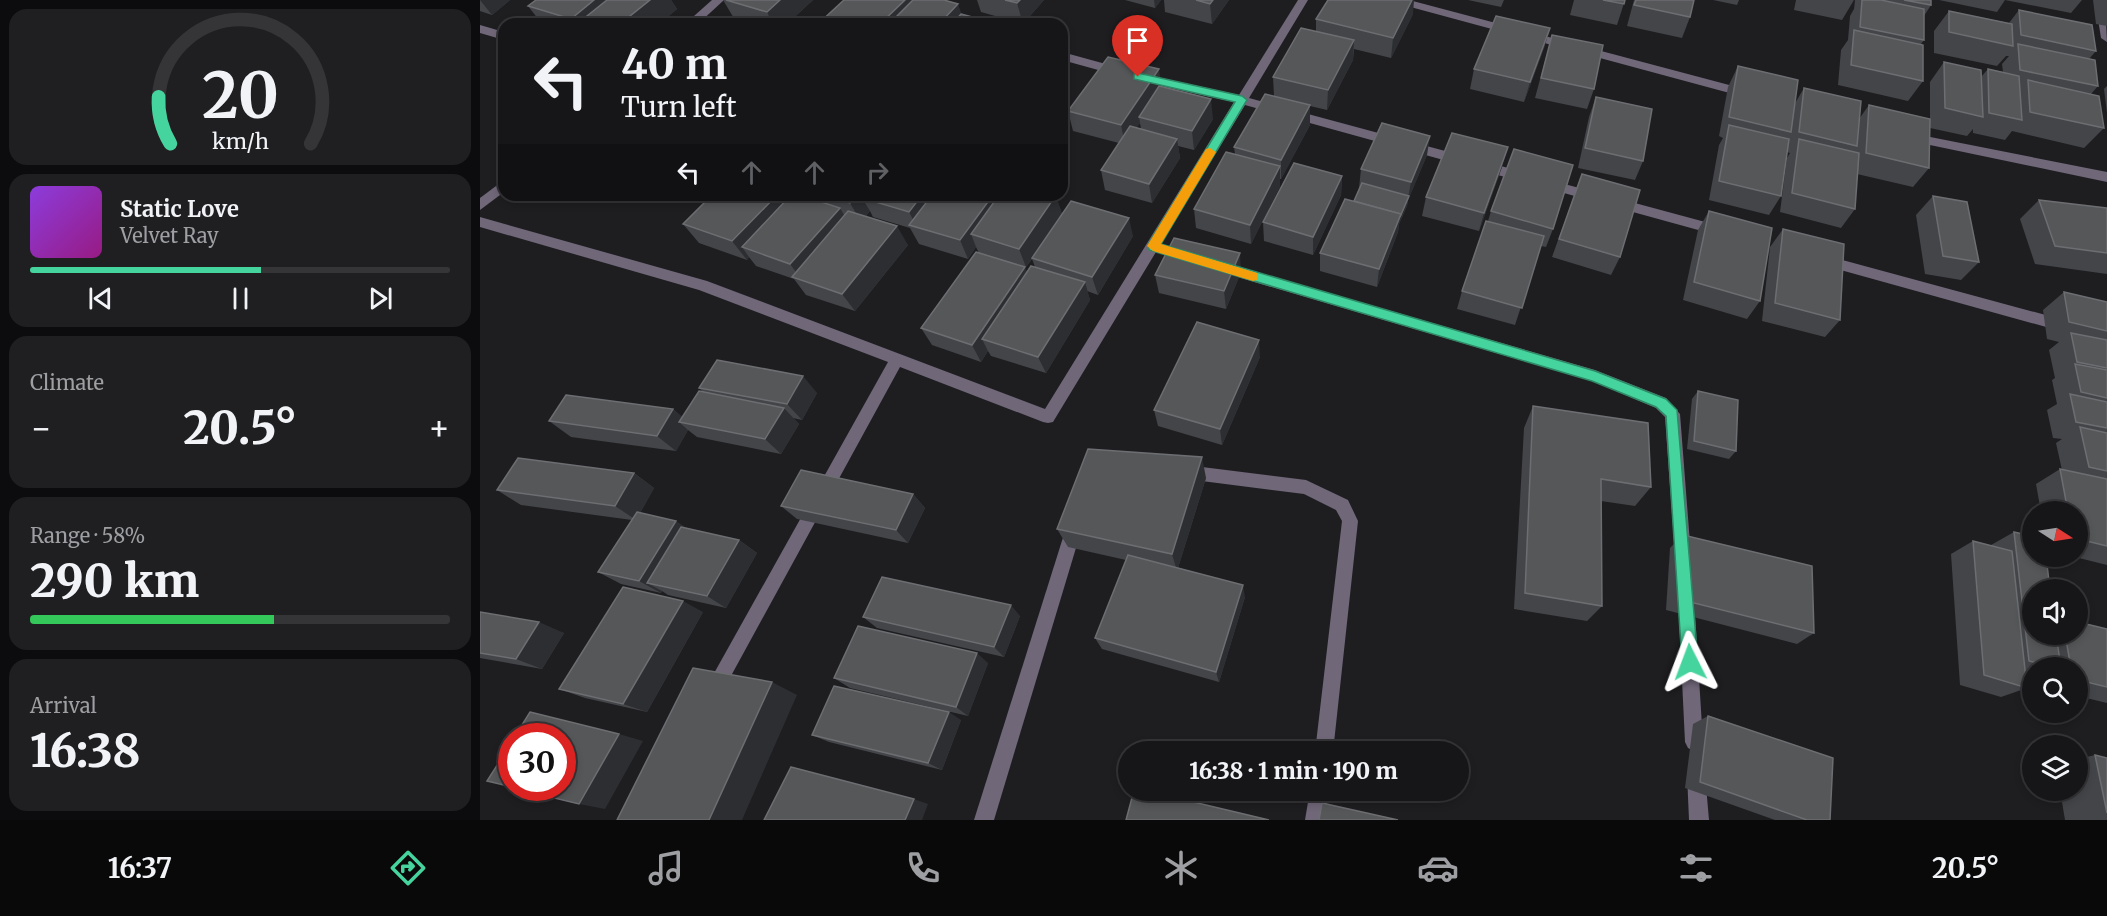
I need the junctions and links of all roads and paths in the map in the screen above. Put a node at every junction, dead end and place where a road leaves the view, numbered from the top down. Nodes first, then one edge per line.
1 (719, 0) edge
2 (1303, 0) edge
3 (1396, 0) edge
4 (2100, 0) edge
5 (698, 18) edge
6 (480, 28) edge
7 (498, 34) edge
8 (2107, 38) edge
9 (1068, 58) edge
10 (1755, 96) edge
11 (1242, 100) junction
12 (1893, 134) edge
13 (2107, 177) edge
14 (498, 190) edge
15 (480, 205) edge
16 (480, 222) edge
17 (1738, 236) edge
18 (1807, 255) edge
19 (1209, 263) edge
20 (2072, 328) edge
21 (897, 359) junction
22 (1173, 471) edge
23 (1076, 513) edge
24 (705, 705) edge
25 (1325, 741) edge
26 (1318, 801) edge
27 (984, 820) edge
28 (1315, 820) edge
29 (1699, 820) edge

1 - 5 street
2 - 11 street
3 - 10 street
4 - 8 street
6 - 7 street
9 - 11 street
11 - 17 street
11 - 21 street
12 - 13 street
14 - 15 street
16 - 21 street
18 - 20 street
19 - 29 street
21 - 24 street
22 - 25 street
23 - 27 street
26 - 28 street

